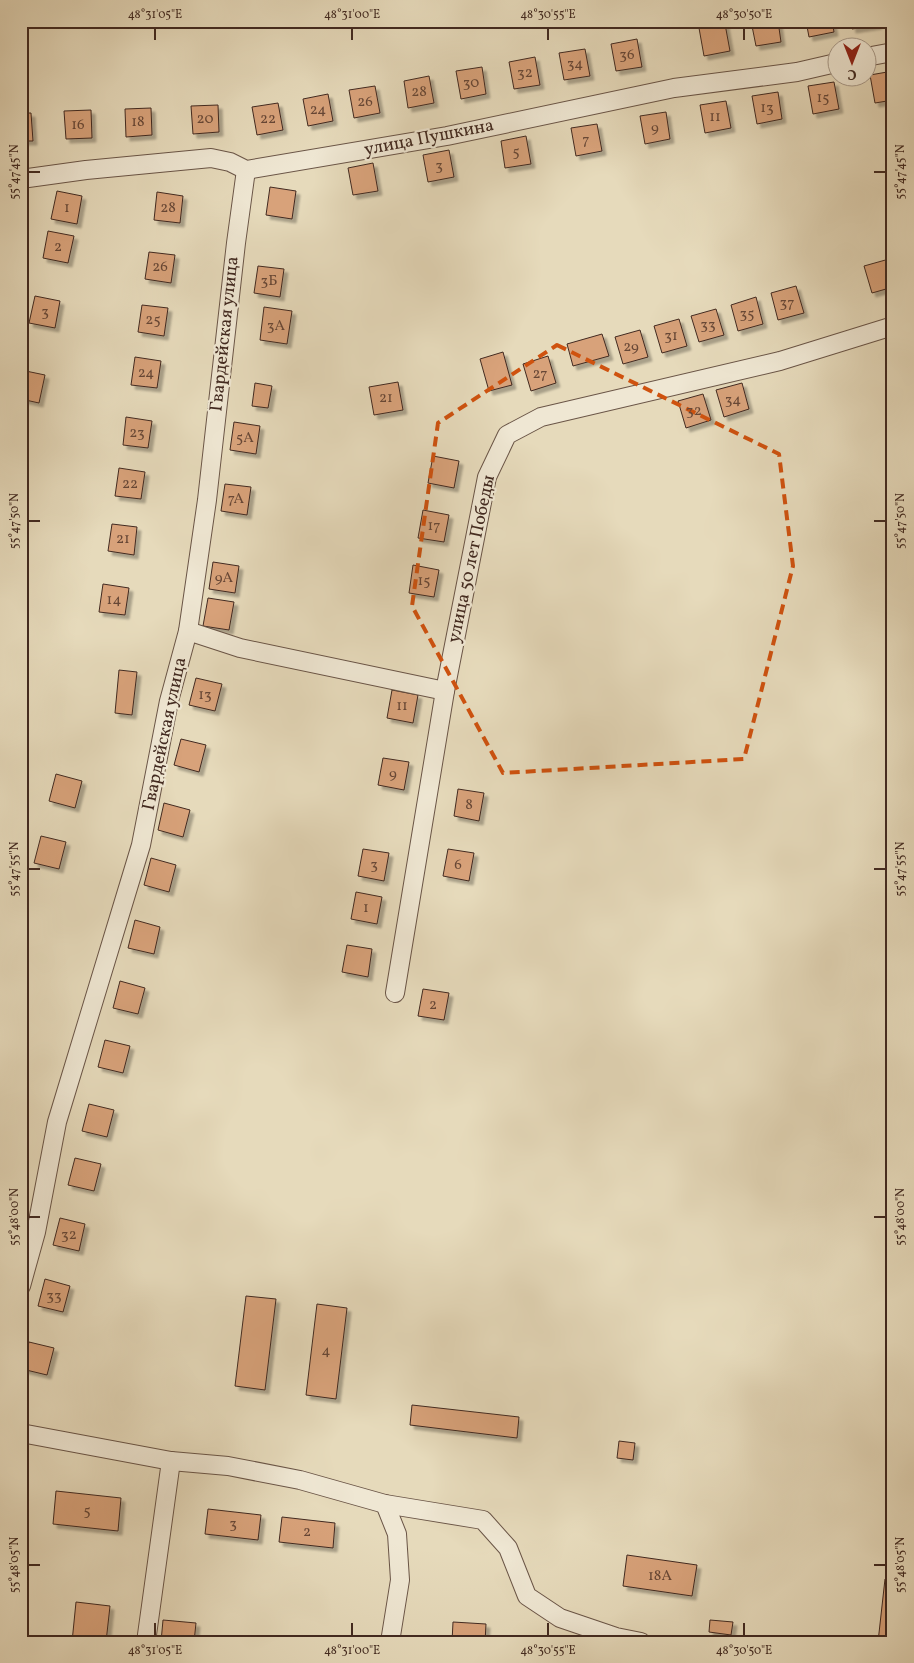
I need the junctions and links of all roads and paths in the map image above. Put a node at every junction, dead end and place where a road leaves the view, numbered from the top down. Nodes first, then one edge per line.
1 (893, 52) edge
2 (876, 55) edge
3 (826, 65) edge
4 (246, 170) junction
5 (21, 179) edge
6 (893, 326) edge
7 (188, 631) junction
8 (445, 691) junction
9 (395, 993) dead end
10 (21, 1286) edge
11 (21, 1433) edge
12 (170, 1461) junction
13 (385, 1504) junction
14 (146, 1642) edge
15 (390, 1642) edge
16 (641, 1642) edge

1 - 2 street
3 - 4 street, улица Пушкина
4 - 5 street
4 - 7 street, Гвардейская улица
6 - 8 street, улица 50 лет Победы
7 - 8 street
7 - 10 street, Гвардейская улица
8 - 9 street, улица 50 лет Победы
11 - 12 street
12 - 13 street
12 - 14 street
13 - 15 street
13 - 16 street

